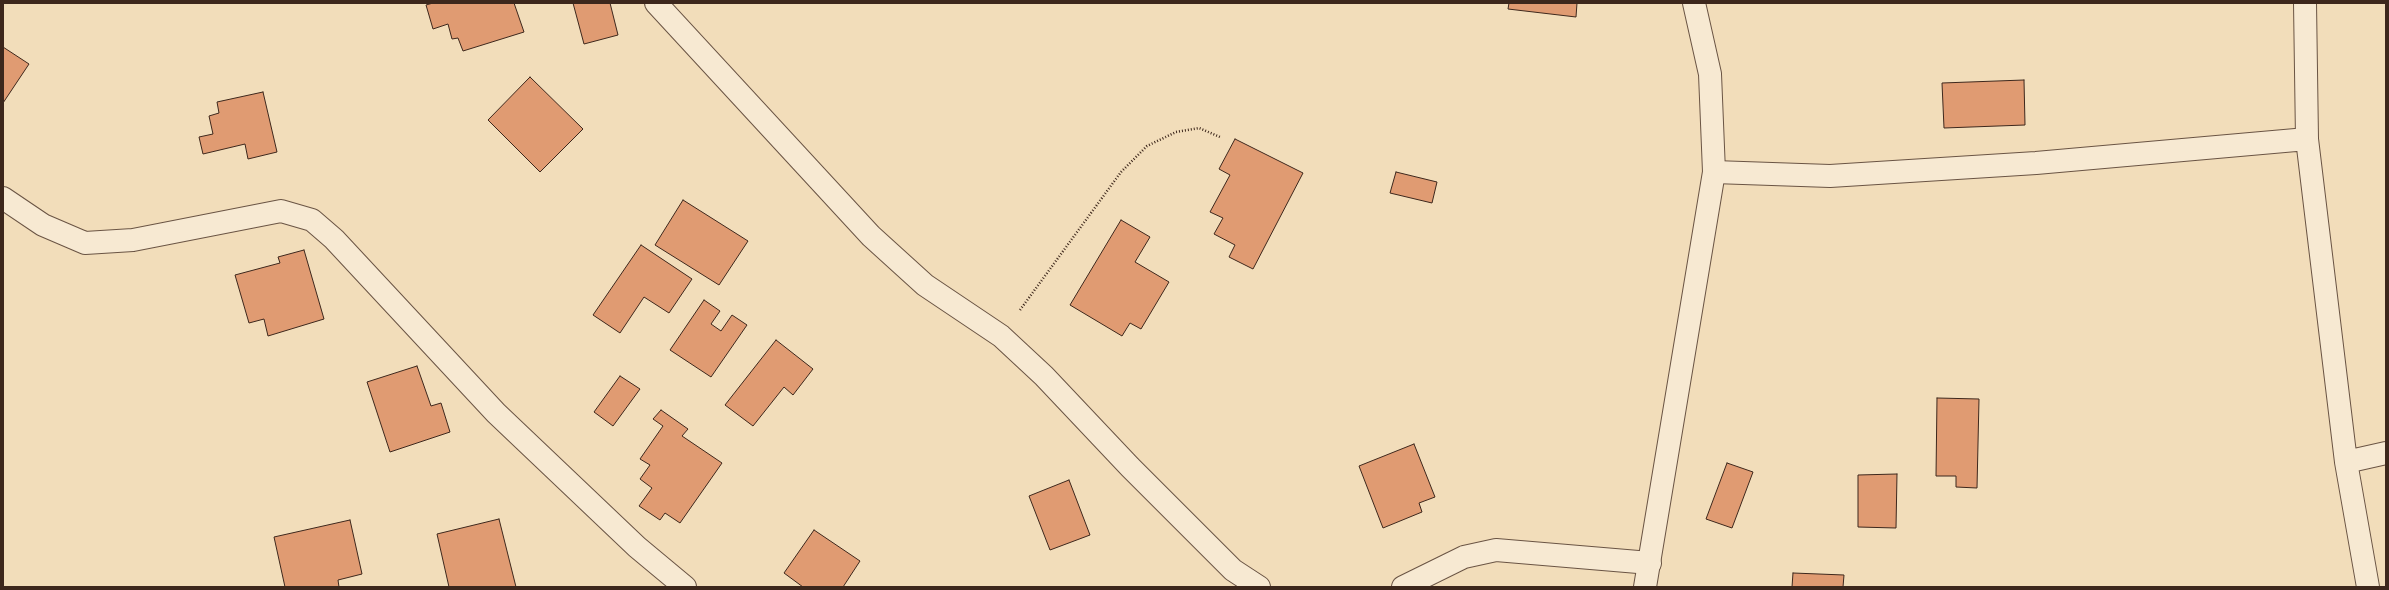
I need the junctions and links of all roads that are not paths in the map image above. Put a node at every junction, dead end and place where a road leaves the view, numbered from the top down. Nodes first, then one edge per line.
1 (656, 3) edge
2 (1694, 3) edge
3 (2305, 3) edge
4 (2307, 140) junction
5 (1714, 172) junction
6 (3, 198) edge
7 (2386, 453) edge
8 (2346, 462) junction
9 (1650, 563) junction
10 (685, 587) edge
11 (1259, 587) edge
12 (1403, 587) edge
13 (1645, 587) edge
14 (2368, 587) edge

1 - 11 street
2 - 5 street
3 - 4 street
4 - 5 street
4 - 8 street
5 - 9 street
6 - 10 street
7 - 8 street
8 - 14 street
9 - 12 street
9 - 13 street

